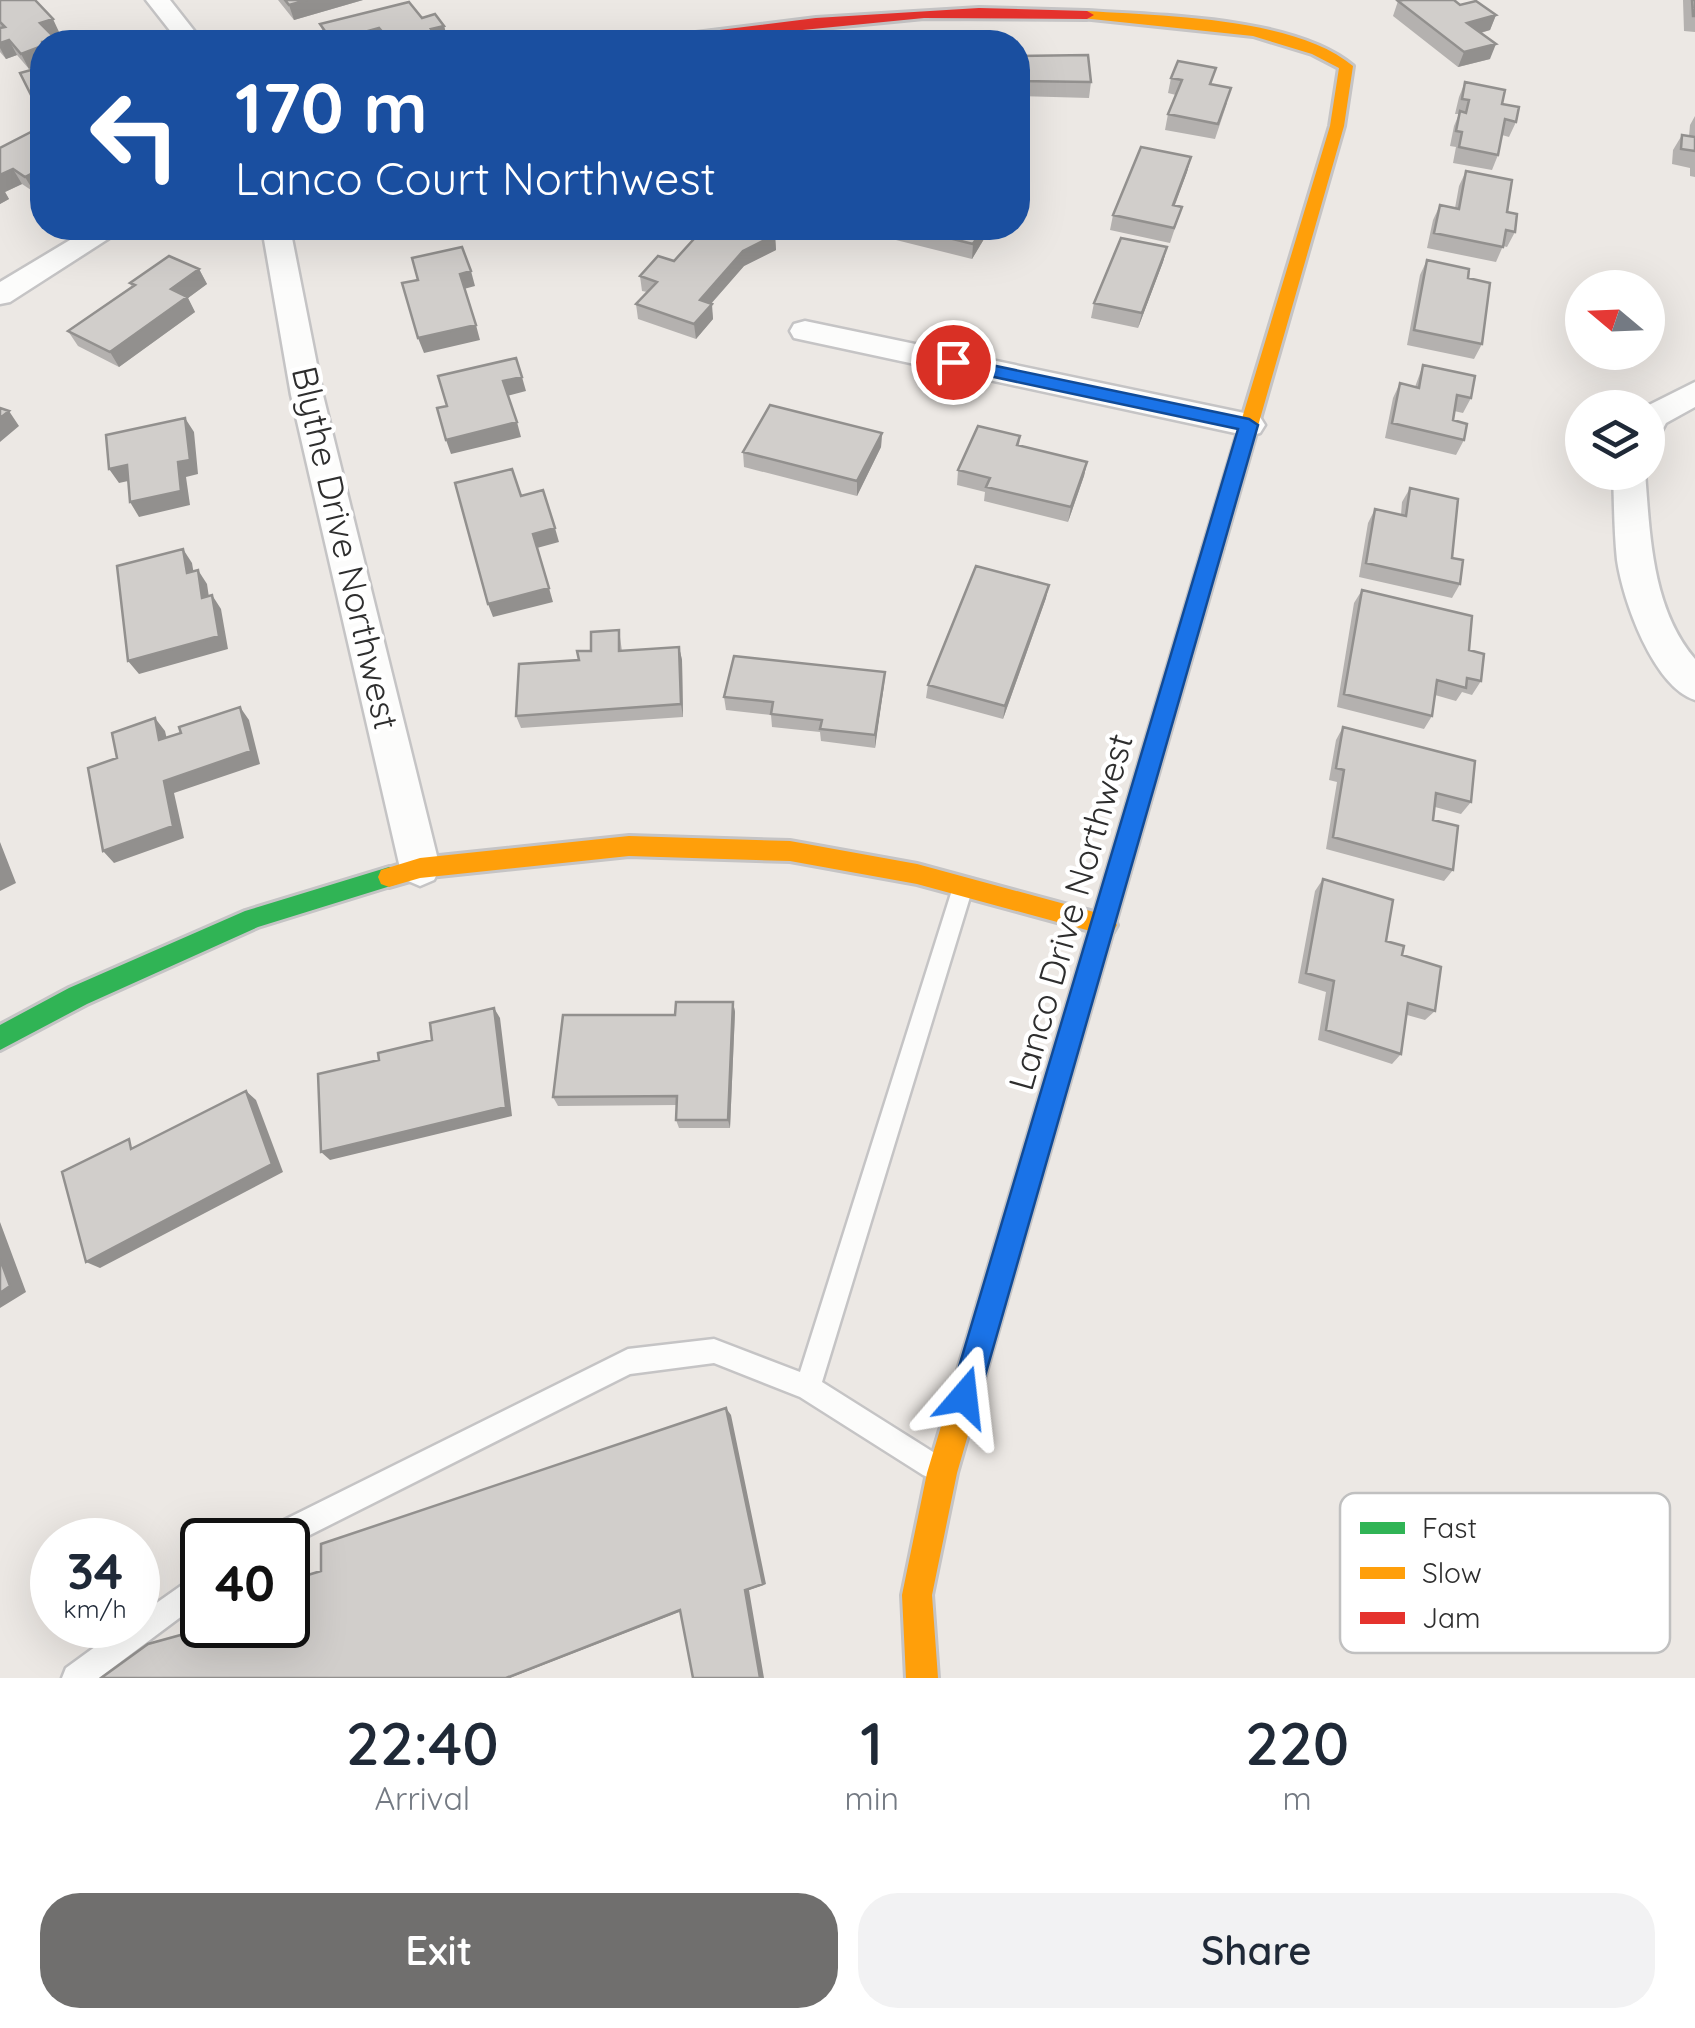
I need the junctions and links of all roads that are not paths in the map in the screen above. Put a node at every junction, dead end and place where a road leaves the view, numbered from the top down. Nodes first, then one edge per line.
1 (158, 0) edge
2 (181, 30) edge
3 (750, 30) edge
4 (88, 240) edge
5 (278, 240) edge
6 (0, 295) edge
7 (805, 331) dead end
8 (1695, 394) edge
9 (1665, 410) edge
10 (1249, 425) junction
11 (1630, 490) edge
12 (1695, 685) edge
13 (420, 868) junction
14 (963, 887) junction
15 (1105, 926) junction
16 (0, 1038) edge
17 (808, 1388) junction
18 (942, 1473) junction
19 (310, 1521) edge
20 (180, 1600) edge
21 (76, 1678) edge
22 (922, 1678) edge

1 - 2 street
3 - 10 street, Lanco Drive Northwest
4 - 6 street
5 - 13 street, Blythe Drive Northwest
7 - 10 street
8 - 9 street
10 - 15 street, Lanco Drive Northwest
11 - 12 street
13 - 14 street
13 - 16 street
14 - 15 street
14 - 17 lane
15 - 18 street, Lanco Drive Northwest
17 - 18 lane
17 - 19 lane
18 - 22 street, Lanco Drive Northwest
20 - 21 lane

